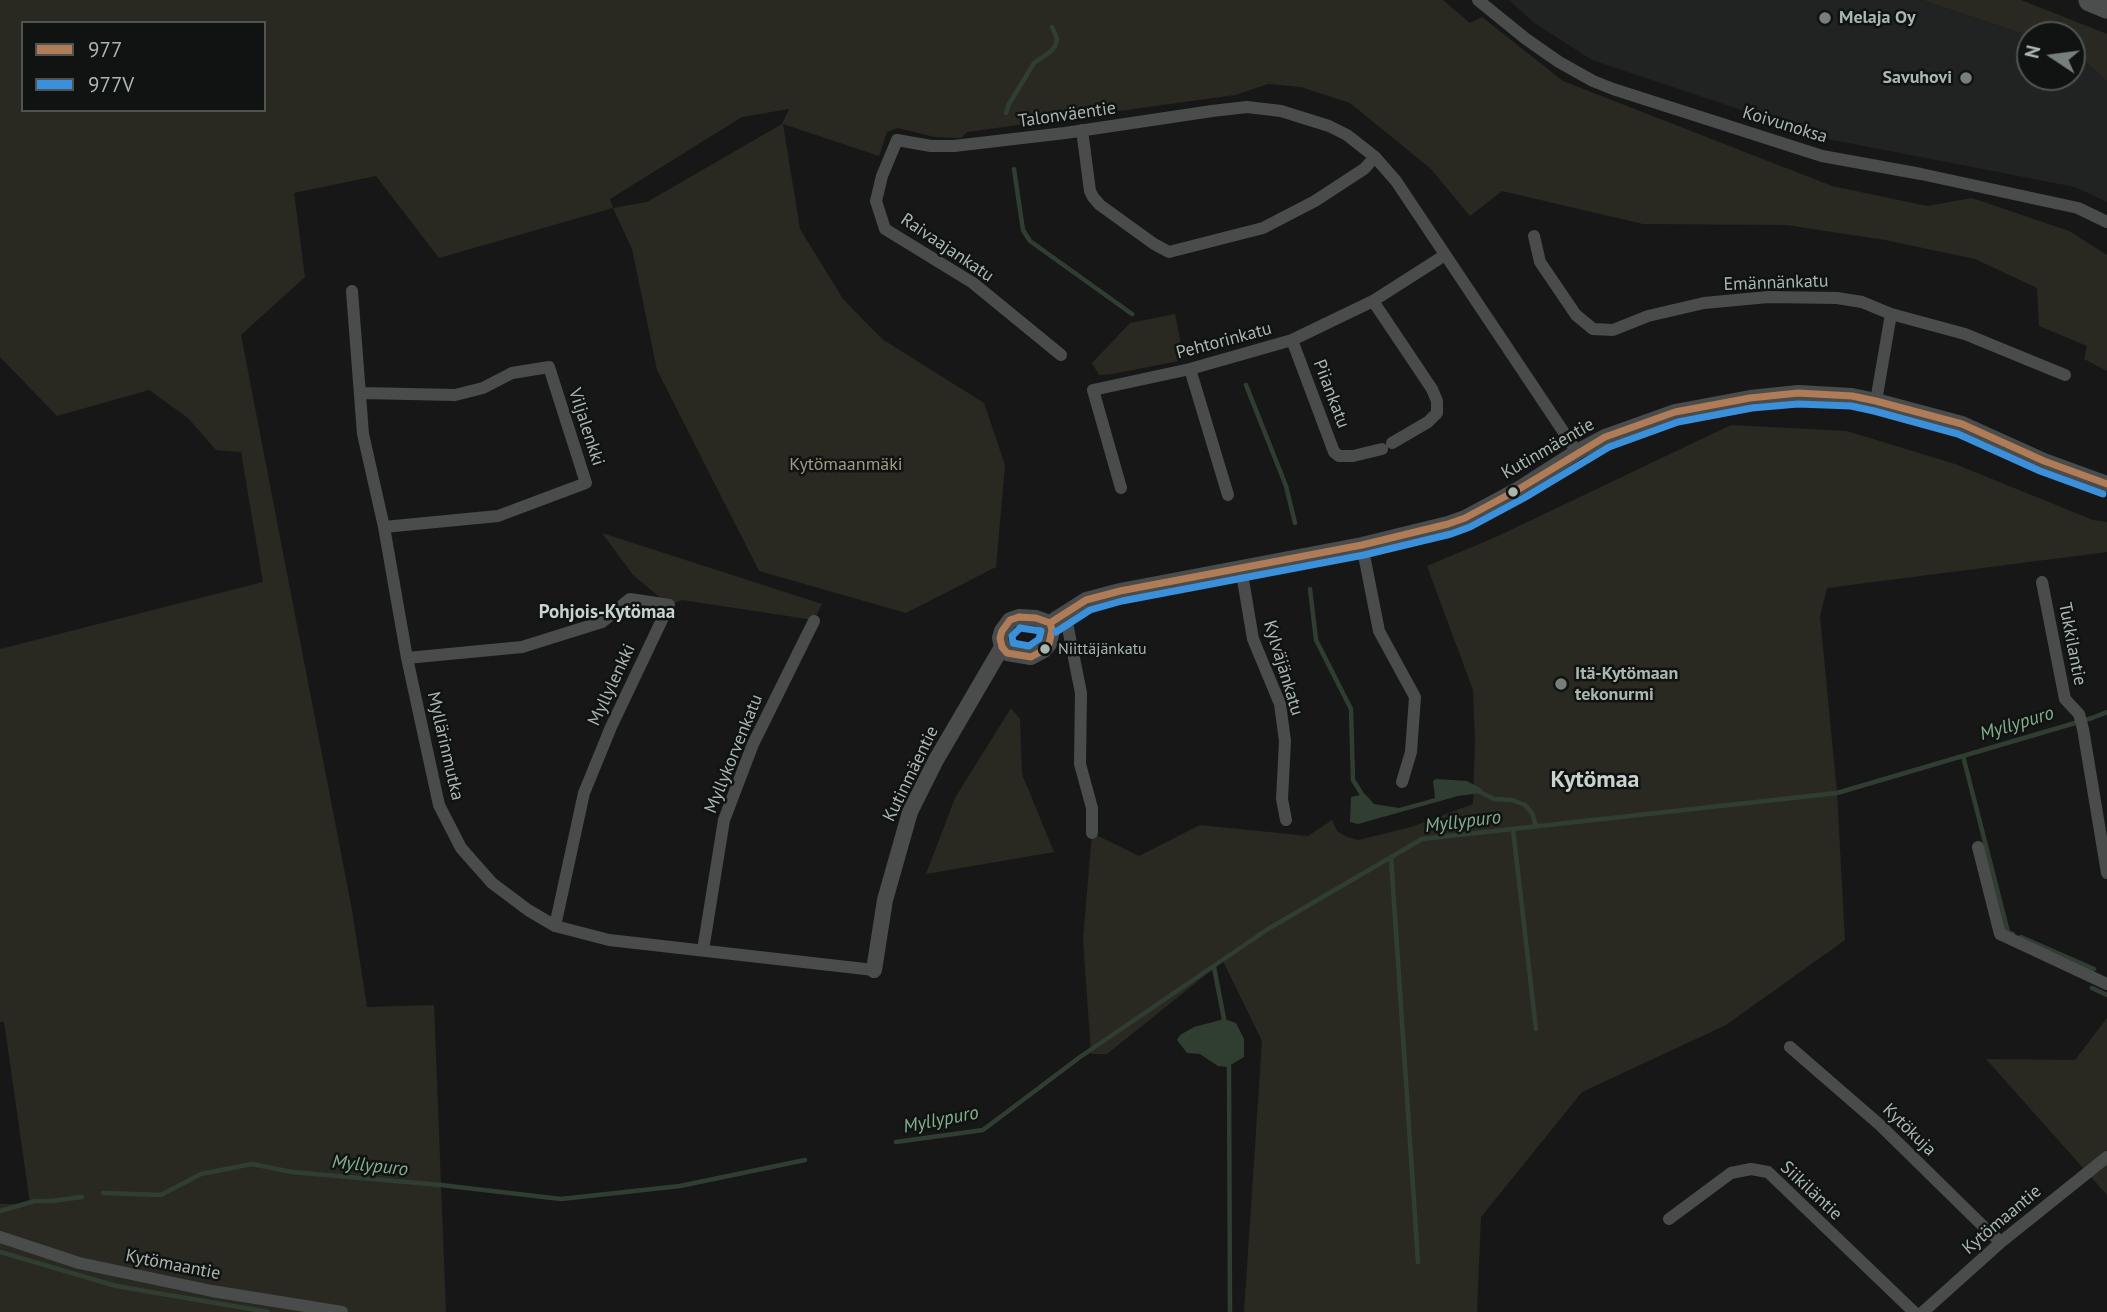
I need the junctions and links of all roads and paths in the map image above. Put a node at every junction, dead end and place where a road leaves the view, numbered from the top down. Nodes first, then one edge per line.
1 (1478, 0) edge
2 (2090, 0) edge
3 (2107, 7) edge
4 (1082, 131) junction
5 (898, 141) joint
6 (1376, 157) junction
7 (2107, 222) edge
8 (1534, 236) dead end
9 (1445, 255) junction
10 (352, 291) dead end
11 (1373, 301) junction
12 (1891, 314) junction
13 (1292, 340) junction
14 (1061, 355) dead end
15 (1190, 369) junction
16 (2065, 375) dead end
17 (362, 393) junction
18 (1876, 401) junction
19 (1577, 452) junction
20 (2107, 484) edge
21 (1121, 488) dead end
22 (1228, 495) dead end
23 (384, 527) junction
24 (1362, 545) junction
25 (1241, 568) junction
26 (2042, 582) dead end
27 (1065, 613) junction
28 (814, 621) dead end
29 (1050, 623) junction
30 (1002, 647) junction
31 (407, 658) junction
32 (1402, 782) dead end
33 (1286, 820) dead end
34 (1093, 833) dead end
35 (1978, 847) dead end
36 (2107, 873) edge
37 (555, 926) junction
38 (703, 950) junction
39 (874, 970) joint
40 (2107, 984) edge
41 (1790, 1047) dead end
42 (2107, 1157) edge
43 (1669, 1219) dead end
44 (0, 1237) edge
45 (2001, 1242) junction
46 (342, 1312) edge
47 (1914, 1312) edge
48 (1923, 1312) edge

1 - 7 street, Koivunoksa
2 - 3 highway
4 - 5 street, Talonväentie
4 - 6 street, Talonväentie
4 - 6 street
5 - 14 street, Raivaajankatu
6 - 9 street, Talonväentie
8 - 12 street, Emännänkatu
9 - 11 street, Pehtorinkatu
9 - 19 street, Talonväentie
10 - 17 street, Myllärinmutka
11 - 13 street, Pehtorinkatu
11 - 13 street, Piiankatu
12 - 16 street, Emännänkatu
12 - 18 street
13 - 15 street, Pehtorinkatu
15 - 21 street, Pehtorinkatu
15 - 22 street
17 - 23 street, Myllärinmutka
17 - 23 street, Viljalenkki
18 - 19 street, Kutinmäentie
18 - 20 street, Kutinmäentie
19 - 24 street, Kutinmäentie
23 - 31 street, Myllärinmutka
24 - 25 street, Kutinmäentie
24 - 32 street
25 - 27 street, Kutinmäentie
25 - 33 street, Kylväjänkatu
26 - 36 street, Tukkilantie
27 - 29 street, Kutinmäentie
27 - 34 street
28 - 38 street, Myllykorvenkatu
29 - 30 street, Kutinmäentie
29 - 30 street
30 - 39 street, Kutinmäentie
31 - 37 street, Myllärinmutka
31 - 37 street, Myllylenkki
35 - 40 street
37 - 38 street, Myllärinmutka
38 - 39 street, Myllärinmutka
41 - 45 street, Kytökuja
42 - 45 street, Kytömaantie
43 - 47 street, Siikiläntie
44 - 46 street, Kytömaantie
45 - 48 street, Kytömaantie

